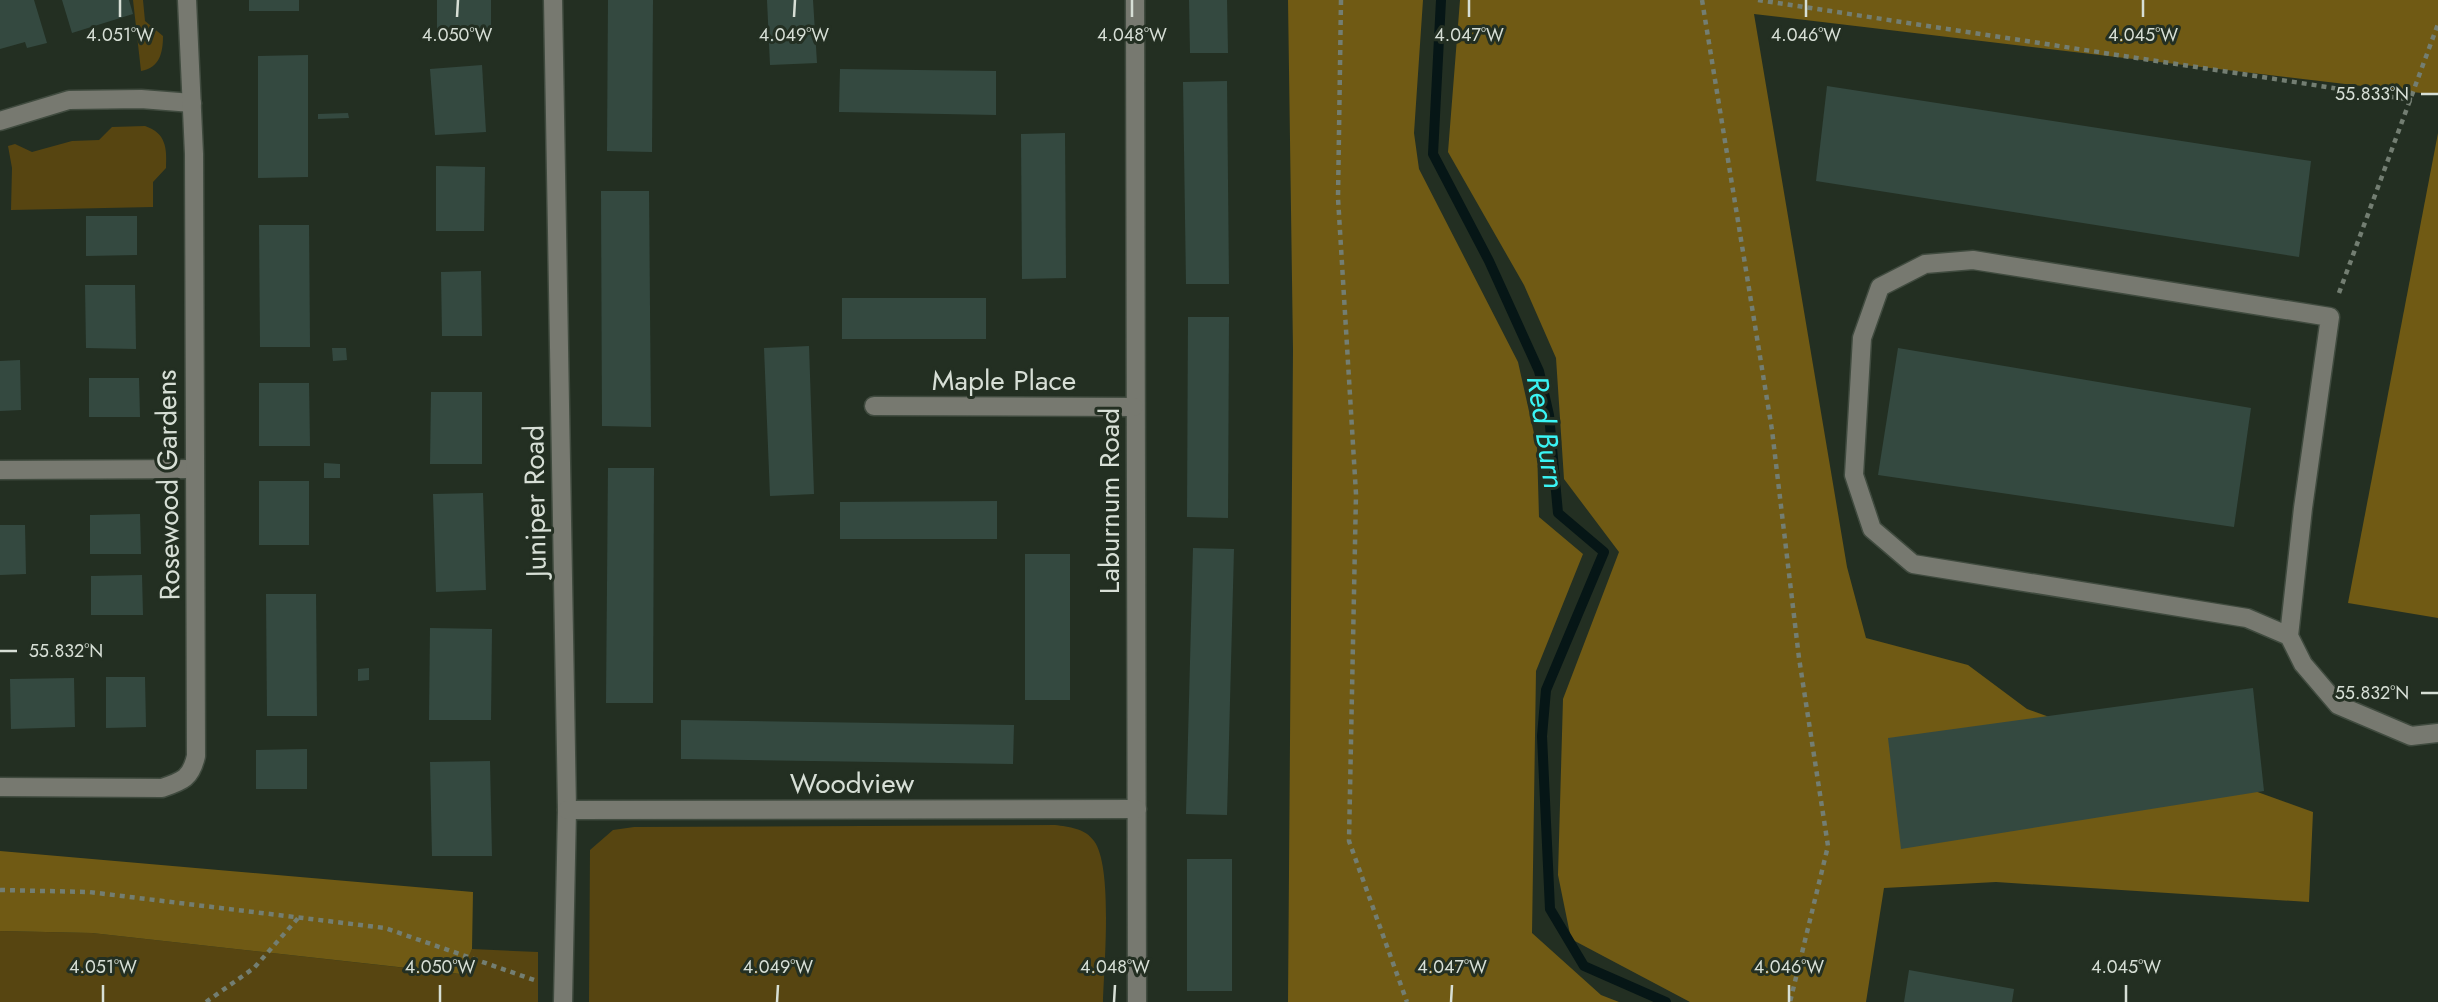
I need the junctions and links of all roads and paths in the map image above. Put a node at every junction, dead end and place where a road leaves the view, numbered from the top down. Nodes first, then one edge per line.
1 (187, 0) edge
2 (552, 0) edge
3 (1135, 0) edge
4 (1341, 0) edge
5 (1702, 0) edge
6 (1758, 0) edge
7 (1782, 2) edge
8 (2438, 24) edge
9 (2437, 33) edge
10 (2412, 100) junction
11 (192, 103) junction
12 (0, 121) edge
13 (2330, 317) junction
14 (874, 407) dead end
15 (1134, 407) junction
16 (193, 469) junction
17 (0, 470) edge
18 (2289, 636) junction
19 (2438, 733) edge
20 (0, 787) edge
21 (1137, 809) junction
22 (567, 810) junction
23 (0, 890) edge
24 (300, 916) junction
25 (563, 996) edge
26 (206, 1002) edge
27 (1137, 1002) edge
28 (1407, 1002) edge
29 (1790, 1002) edge

1 - 11 street, Rosewood Gardens
2 - 22 street, Juniper Road
3 - 15 street, Laburnum Road
4 - 28 path
5 - 29 path
6 - 7 path
7 - 10 path
8 - 9 path
9 - 10 path
10 - 13 path
11 - 12 street
11 - 16 street, Rosewood Gardens
13 - 18 street
13 - 18 street
14 - 15 street, Maple Place
15 - 21 street, Laburnum Road
16 - 17 street
16 - 20 street, Rosewood Gardens
18 - 19 street
21 - 22 street, Woodview
21 - 27 street, Laburnum Road
22 - 25 street, Juniper Road
23 - 24 path
24 - 25 path
24 - 26 path

